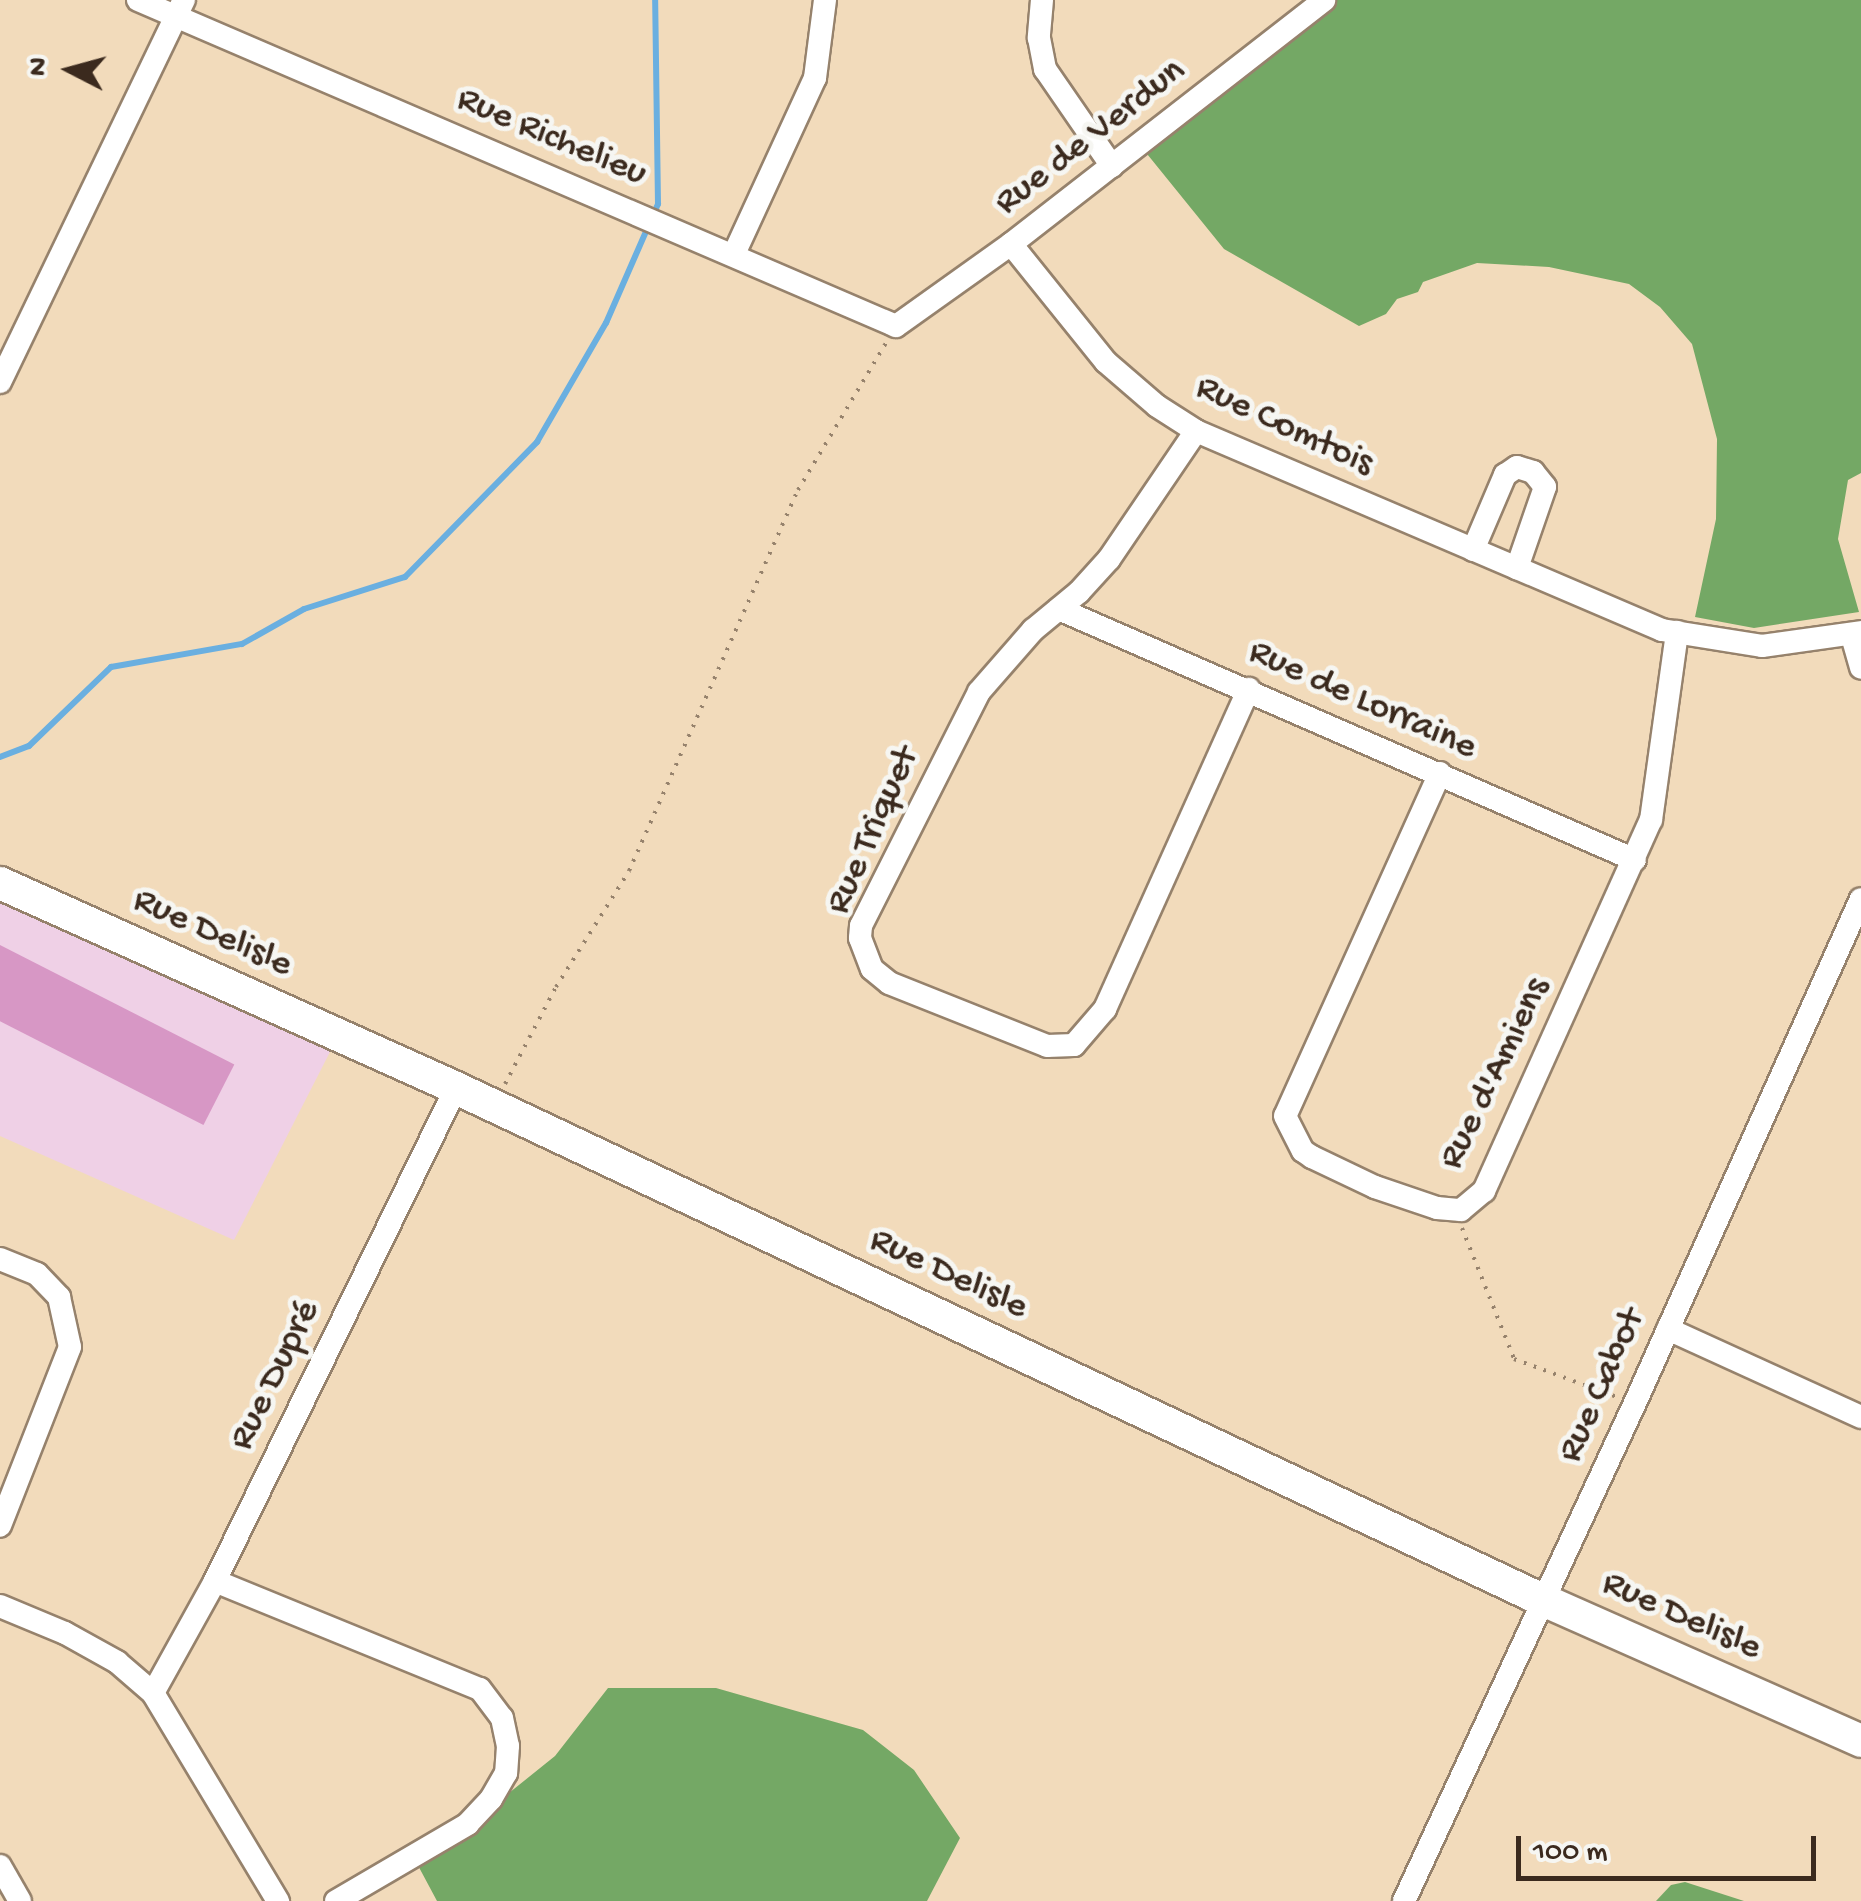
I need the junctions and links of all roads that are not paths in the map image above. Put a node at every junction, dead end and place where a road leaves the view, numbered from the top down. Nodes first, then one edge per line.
1 (138, 0) edge
2 (825, 0) edge
3 (1042, 0) edge
4 (1324, 0) edge
5 (180, 8) edge
6 (1112, 166) junction
7 (1011, 244) junction
8 (734, 254) junction
9 (896, 326) joint
10 (0, 382) edge
11 (1196, 430) junction
12 (1473, 550) junction
13 (1517, 568) junction
14 (1059, 608) junction
15 (1677, 632) junction
16 (1856, 634) edge
17 (1861, 668) edge
18 (1248, 690) junction
19 (1440, 773) junction
20 (1635, 860) junction
21 (0, 883) edge
22 (1861, 899) edge
23 (456, 1088) junction
24 (0, 1259) edge
25 (1668, 1328) junction
26 (1861, 1417) edge
27 (0, 1526) edge
28 (215, 1581) junction
29 (1544, 1599) junction
30 (0, 1606) edge
31 (154, 1693) junction
32 (1861, 1741) edge
33 (0, 1866) edge
34 (20, 1901) edge
35 (278, 1901) edge
36 (336, 1901) edge
37 (1404, 1901) edge

1 - 5 street, Rue Richelieu
2 - 8 street
3 - 6 street
4 - 6 street, Rue de Verdun
5 - 8 street, Rue Richelieu
5 - 10 street
6 - 7 street, Rue de Verdun
7 - 9 street, Rue de Verdun
7 - 11 street, Rue Comtois
8 - 9 street, Rue Richelieu
11 - 12 street, Rue Comtois
11 - 14 street, Rue Triquet
12 - 13 street, Rue Comtois
12 - 13 street
13 - 15 street, Rue Comtois
14 - 18 street, Rue de Lorraine
14 - 18 street, Rue Triquet
15 - 16 street, Rue Comtois
15 - 20 street, Rue d'Amiens
16 - 17 street
18 - 19 street, Rue de Lorraine
19 - 20 street, Rue de Lorraine
19 - 20 street, Rue d'Amiens
21 - 23 street, Rue Delisle
22 - 25 street, Rue Cabot
23 - 28 street, Rue Dupré
23 - 29 street, Rue Delisle
24 - 27 street
25 - 26 street
25 - 29 street, Rue Cabot
28 - 31 street, Rue Dupré
28 - 36 street
29 - 32 street, Rue Delisle
29 - 37 street, Rue Cabot
30 - 31 street
31 - 35 street
33 - 34 street

